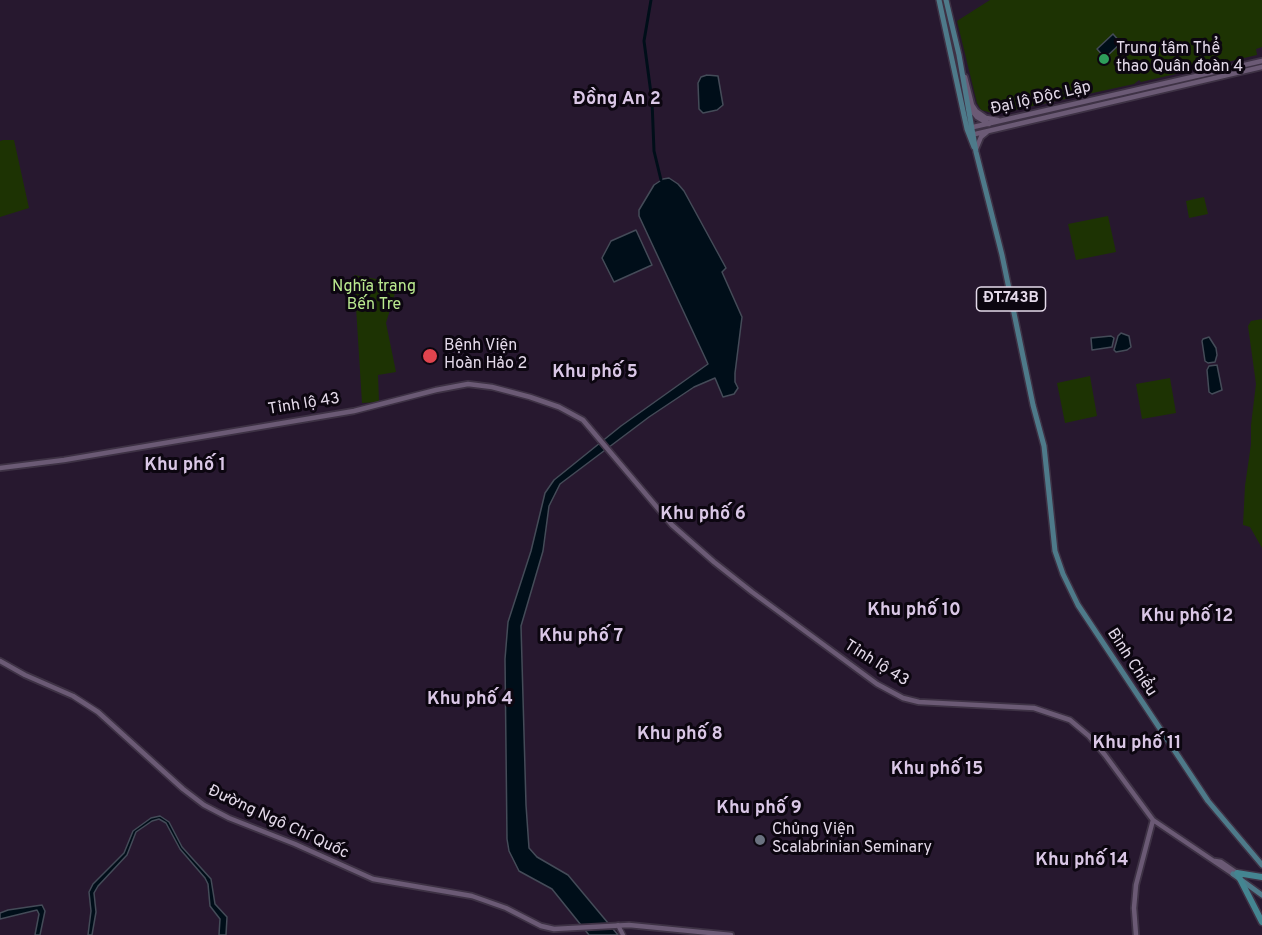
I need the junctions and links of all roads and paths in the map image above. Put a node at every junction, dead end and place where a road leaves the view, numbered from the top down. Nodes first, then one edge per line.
1 (939, 0) edge
2 (946, 0) edge
3 (1262, 61) edge
4 (1262, 68) edge
5 (961, 69) junction
6 (968, 106) junction
7 (1004, 121) junction
8 (989, 124) junction
9 (990, 130) junction
10 (970, 132) junction
11 (976, 152) junction
12 (0, 468) edge
13 (0, 661) edge
14 (1153, 820) junction
15 (1262, 865) edge
16 (1239, 876) junction
17 (1260, 876) edge
18 (1251, 882) junction
19 (1262, 890) edge
20 (1262, 895) edge
21 (1262, 915) edge
22 (1262, 922) edge
23 (618, 925) junction
24 (623, 935) edge
25 (731, 935) edge
26 (1136, 935) edge

1 - 10 main road, ĐT.743B
2 - 5 main road, ĐT.743B
3 - 7 main road, Đại lộ Độc Lập
4 - 9 main road, Đại lộ Độc Lập
5 - 6 main road, ĐT.743B
5 - 7 main road
6 - 8 main road
6 - 10 main road, ĐT.743B
7 - 8 main road, Đại lộ Độc Lập
8 - 10 main road, Đại lộ Độc Lập
9 - 10 main road, Đại lộ Độc Lập
9 - 11 main road
10 - 11 main road, ĐT.743B
11 - 15 main road, Bình Chiểu / ĐT.743B
12 - 14 main road, Tỉnh lộ 43
13 - 23 main road, Đường Ngô Chí Quốc
14 - 16 main road, Tỉnh lộ 43
14 - 26 main road
16 - 17 highway
16 - 18 main road, Tỉnh lộ 43
16 - 20 main road, Tỉnh lộ 43
16 - 21 highway
16 - 22 highway
17 - 18 highway
18 - 19 main road, Tỉnh lộ 43
23 - 24 street
23 - 25 main road, Đường Ngô Chí Quốc

